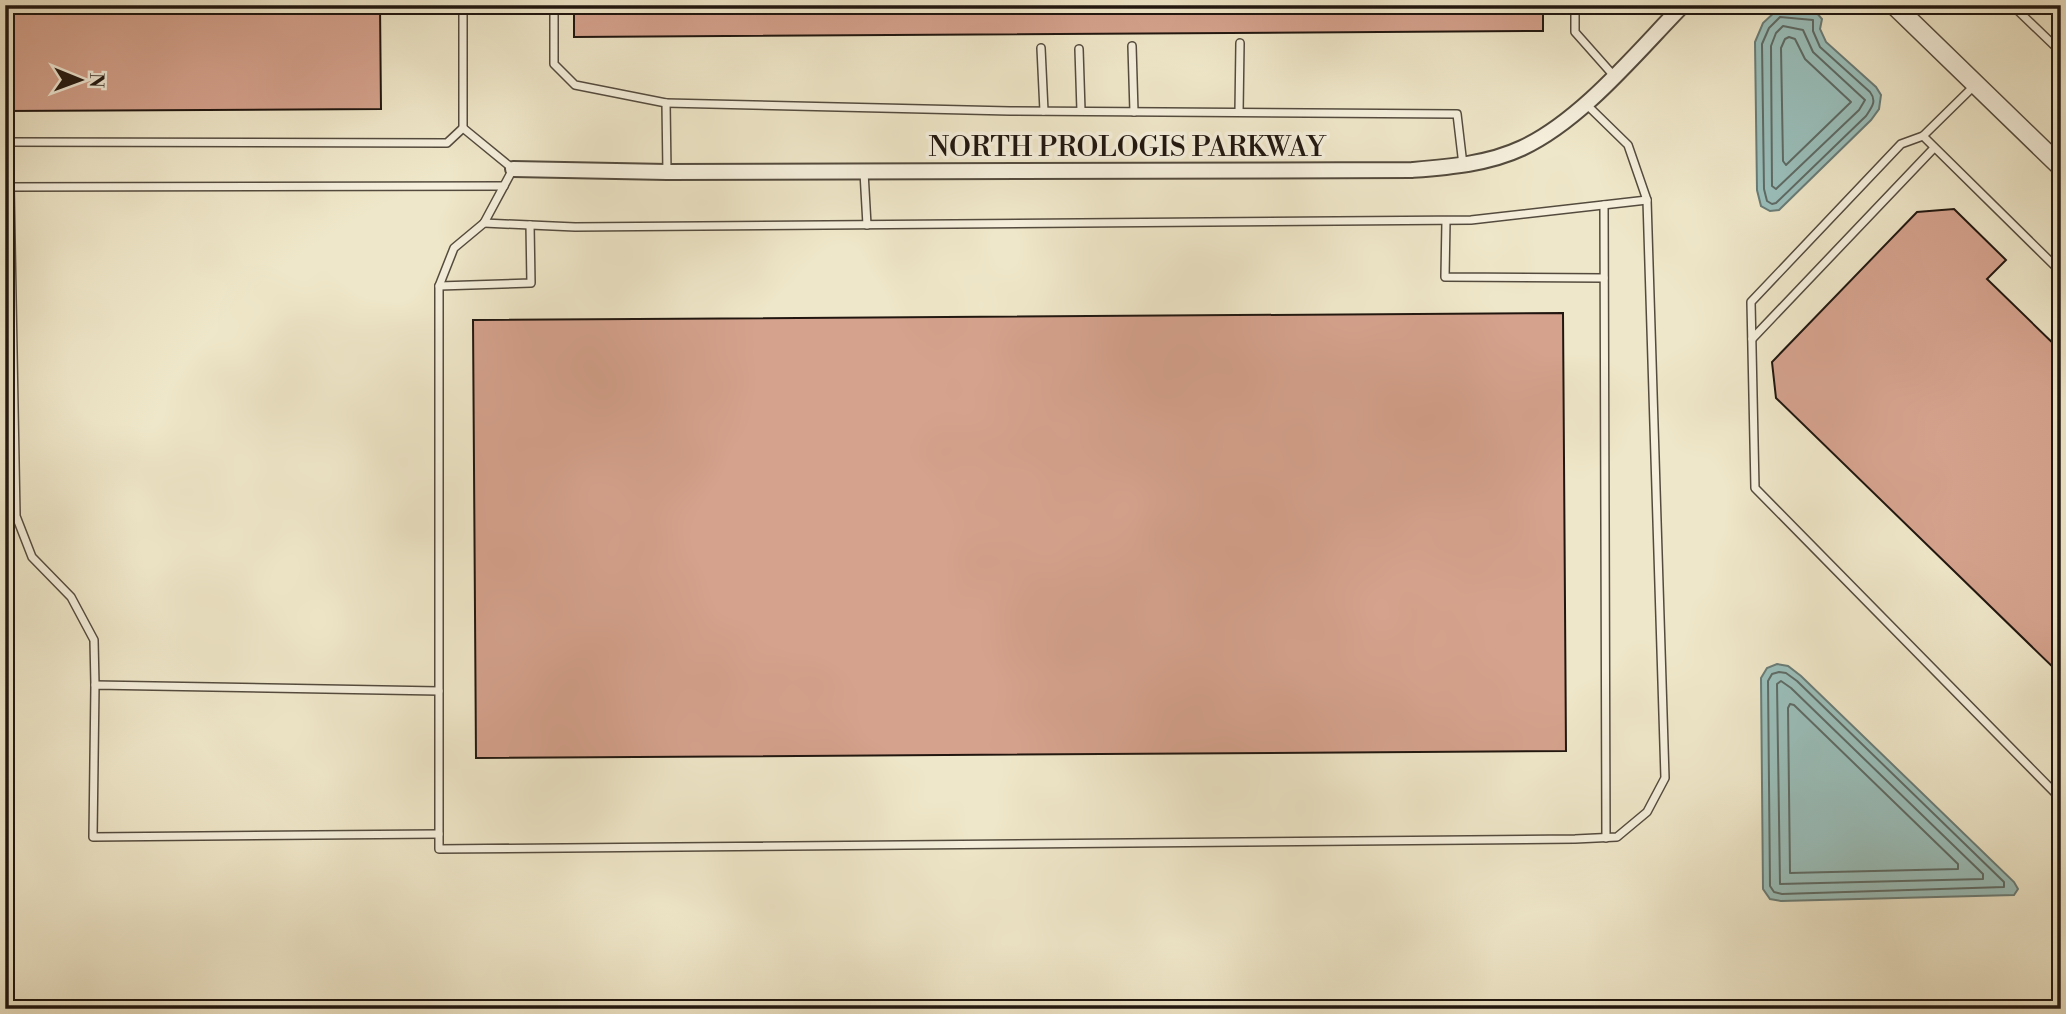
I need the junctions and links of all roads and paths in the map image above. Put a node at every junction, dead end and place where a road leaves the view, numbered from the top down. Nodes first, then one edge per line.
1 (463, 5) edge
2 (554, 5) edge
3 (1575, 5) edge
4 (1683, 5) edge
5 (1894, 5) edge
6 (2012, 5) edge
7 (1240, 43) dead end
8 (1132, 46) dead end
9 (1041, 48) dead end
10 (1079, 48) dead end
11 (2061, 52) edge
12 (1614, 76) junction
13 (1976, 85) junction
14 (666, 103) junction
15 (1586, 104) junction
16 (1044, 111) junction
17 (1081, 111) junction
18 (1134, 112) junction
19 (1239, 112) junction
20 (463, 128) junction
21 (1923, 136) junction
22 (5, 142) edge
23 (1934, 148) junction
24 (1463, 166) junction
25 (2061, 167) edge
26 (513, 169) junction
27 (864, 171) junction
28 (667, 172) junction
29 (504, 186) junction
30 (8, 187) edge
31 (1647, 200) junction
32 (1604, 205) junction
33 (1446, 221) junction
34 (484, 223) junction
35 (530, 225) junction
36 (867, 225) junction
37 (2061, 272) edge
38 (1604, 278) junction
39 (439, 286) junction
40 (1752, 339) junction
41 (96, 685) junction
42 (439, 691) junction
43 (2061, 799) edge
44 (439, 834) junction
45 (1606, 838) junction

1 - 20 lane
2 - 14 lane
3 - 12 lane
4 - 12 street, NORTH PROLOGIS PARKWAY
5 - 13 street
6 - 11 lane
7 - 19 lane
8 - 18 lane
9 - 16 lane
10 - 17 lane
12 - 15 street, NORTH PROLOGIS PARKWAY
13 - 21 lane
13 - 25 street
14 - 16 lane
14 - 28 lane
15 - 24 street, NORTH PROLOGIS PARKWAY
15 - 31 lane
16 - 17 lane
17 - 18 lane
18 - 19 lane
19 - 24 lane
20 - 22 lane
20 - 26 lane
21 - 23 lane
21 - 40 lane
23 - 37 lane
23 - 40 lane
24 - 27 street, NORTH PROLOGIS PARKWAY
26 - 28 street, NORTH PROLOGIS PARKWAY
26 - 29 lane
27 - 28 street, NORTH PROLOGIS PARKWAY
27 - 36 lane
29 - 30 lane
29 - 34 lane
30 - 41 lane
31 - 32 lane
31 - 45 lane
32 - 33 lane
32 - 38 lane
33 - 36 lane
33 - 38 lane
34 - 35 lane
34 - 39 lane
35 - 36 lane
35 - 39 lane
38 - 45 lane
39 - 42 lane
40 - 43 lane
41 - 42 lane
41 - 44 lane
42 - 44 lane
44 - 45 lane

